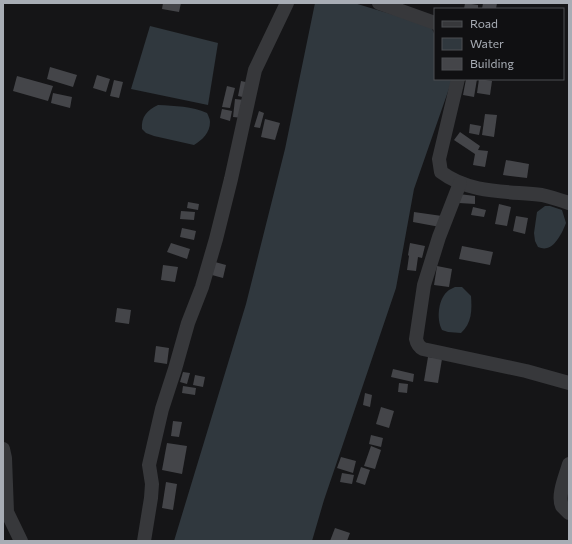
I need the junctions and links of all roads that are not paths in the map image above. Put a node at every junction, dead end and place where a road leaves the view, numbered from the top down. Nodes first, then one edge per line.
1 (287, 3) edge
2 (379, 3) edge
3 (434, 23) edge
4 (458, 80) edge
5 (460, 183) junction
6 (569, 203) edge
7 (569, 383) edge
8 (3, 450) edge
9 (569, 464) edge
10 (569, 513) edge
11 (21, 541) edge
12 (144, 541) edge

1 - 12 street
2 - 3 street
4 - 5 street
5 - 6 street
5 - 7 street
8 - 11 street
9 - 10 street

